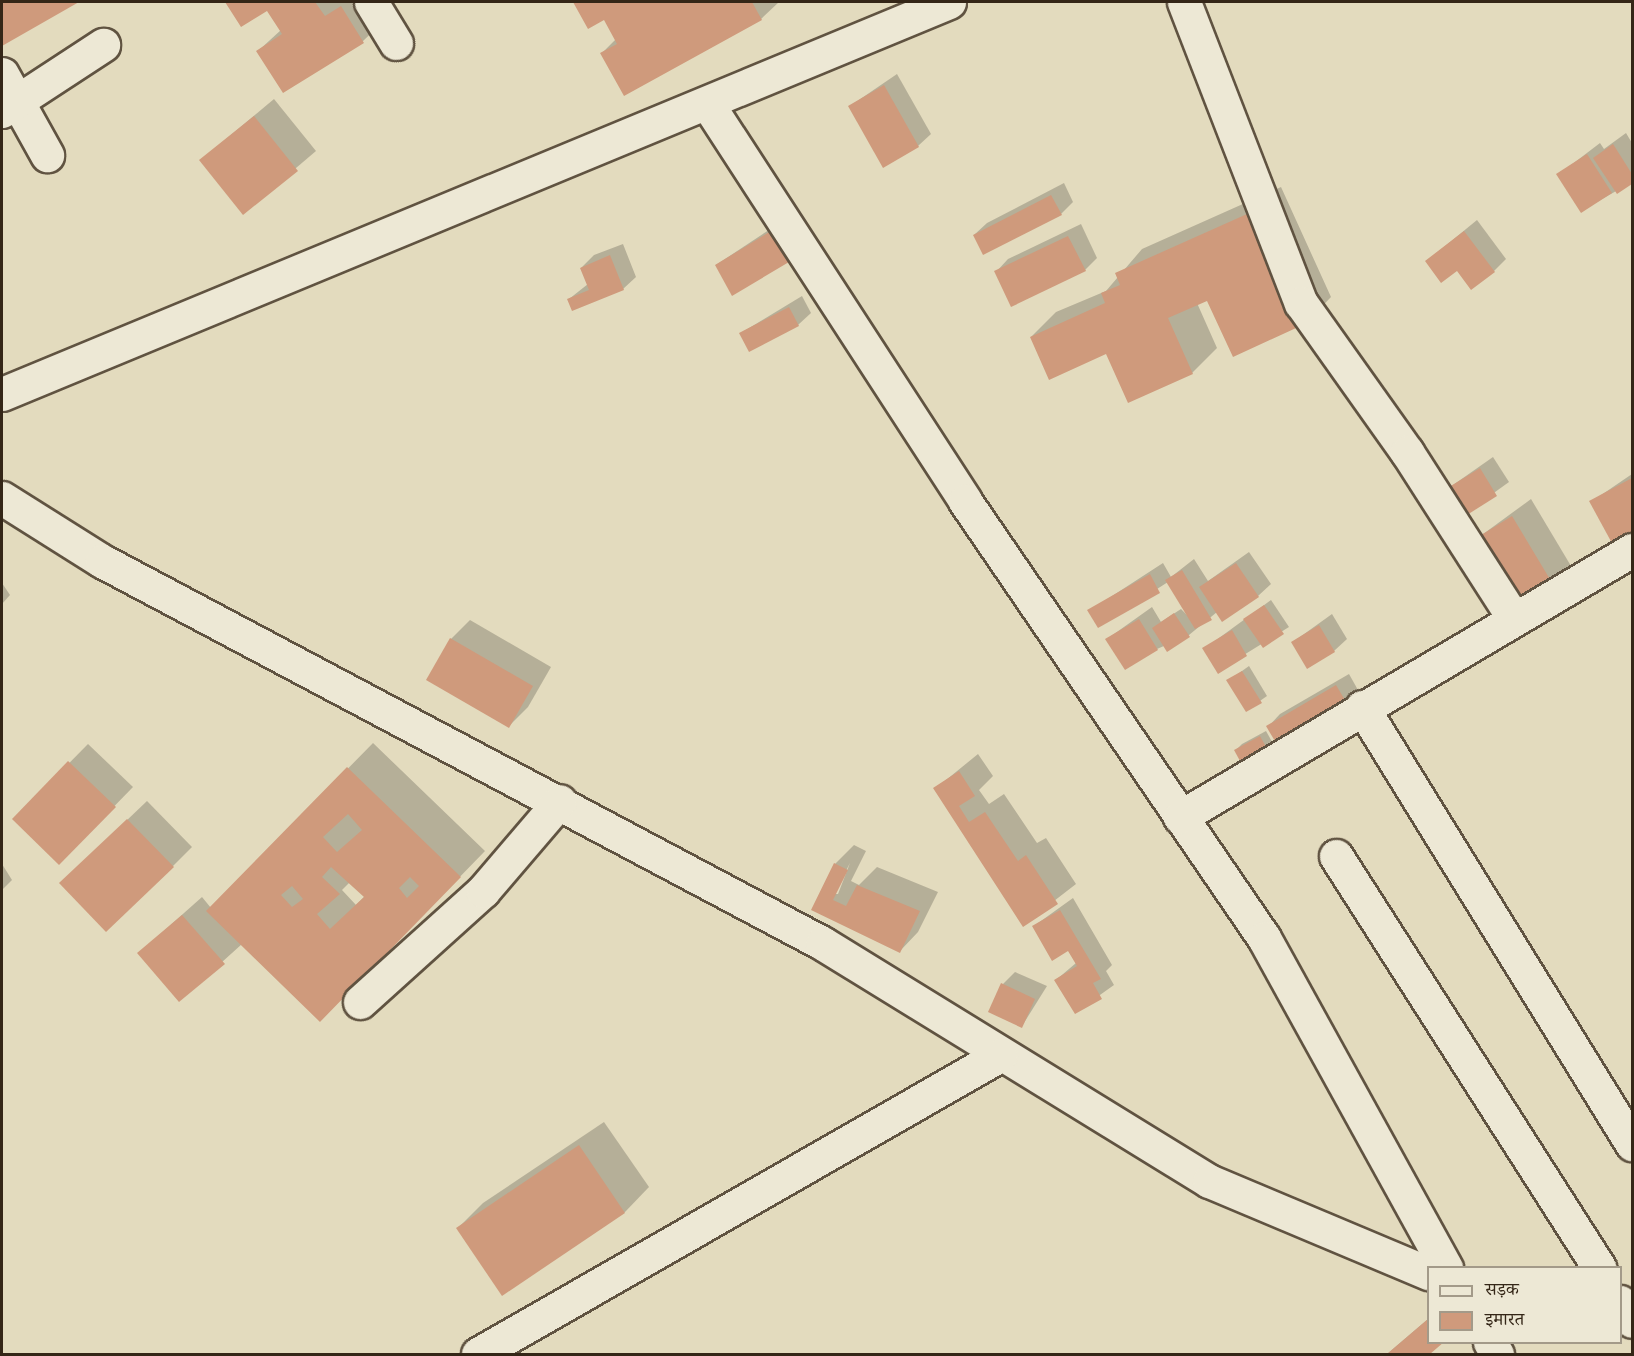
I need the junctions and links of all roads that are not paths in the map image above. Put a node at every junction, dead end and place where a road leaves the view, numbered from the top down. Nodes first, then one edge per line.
1 (372, 2) edge
2 (949, 2) edge
3 (1184, 2) edge
4 (396, 43) dead end
5 (103, 45) dead end
6 (2, 74) edge
7 (707, 103) junction
8 (10, 107) edge
9 (47, 155) dead end
10 (2, 394) edge
11 (2, 498) edge
12 (1632, 550) edge
13 (1513, 617) junction
14 (1362, 707) junction
15 (560, 801) junction
16 (1180, 817) junction
17 (1336, 856) dead end
18 (360, 1002) dead end
19 (1000, 1055) junction
20 (1628, 1125) edge
21 (1445, 1266) edge
22 (1598, 1266) edge
23 (1427, 1273) edge
24 (1622, 1305) edge
25 (1632, 1321) edge
26 (478, 1354) edge

1 - 4 street
2 - 7 street
3 - 13 street
5 - 8 street
6 - 8 street
7 - 10 street
7 - 16 street
8 - 9 street
11 - 15 street
12 - 13 street
13 - 14 street
14 - 16 street
14 - 20 street
15 - 18 street
15 - 19 street
16 - 21 street
17 - 22 street
19 - 23 street
19 - 26 street
24 - 25 street

